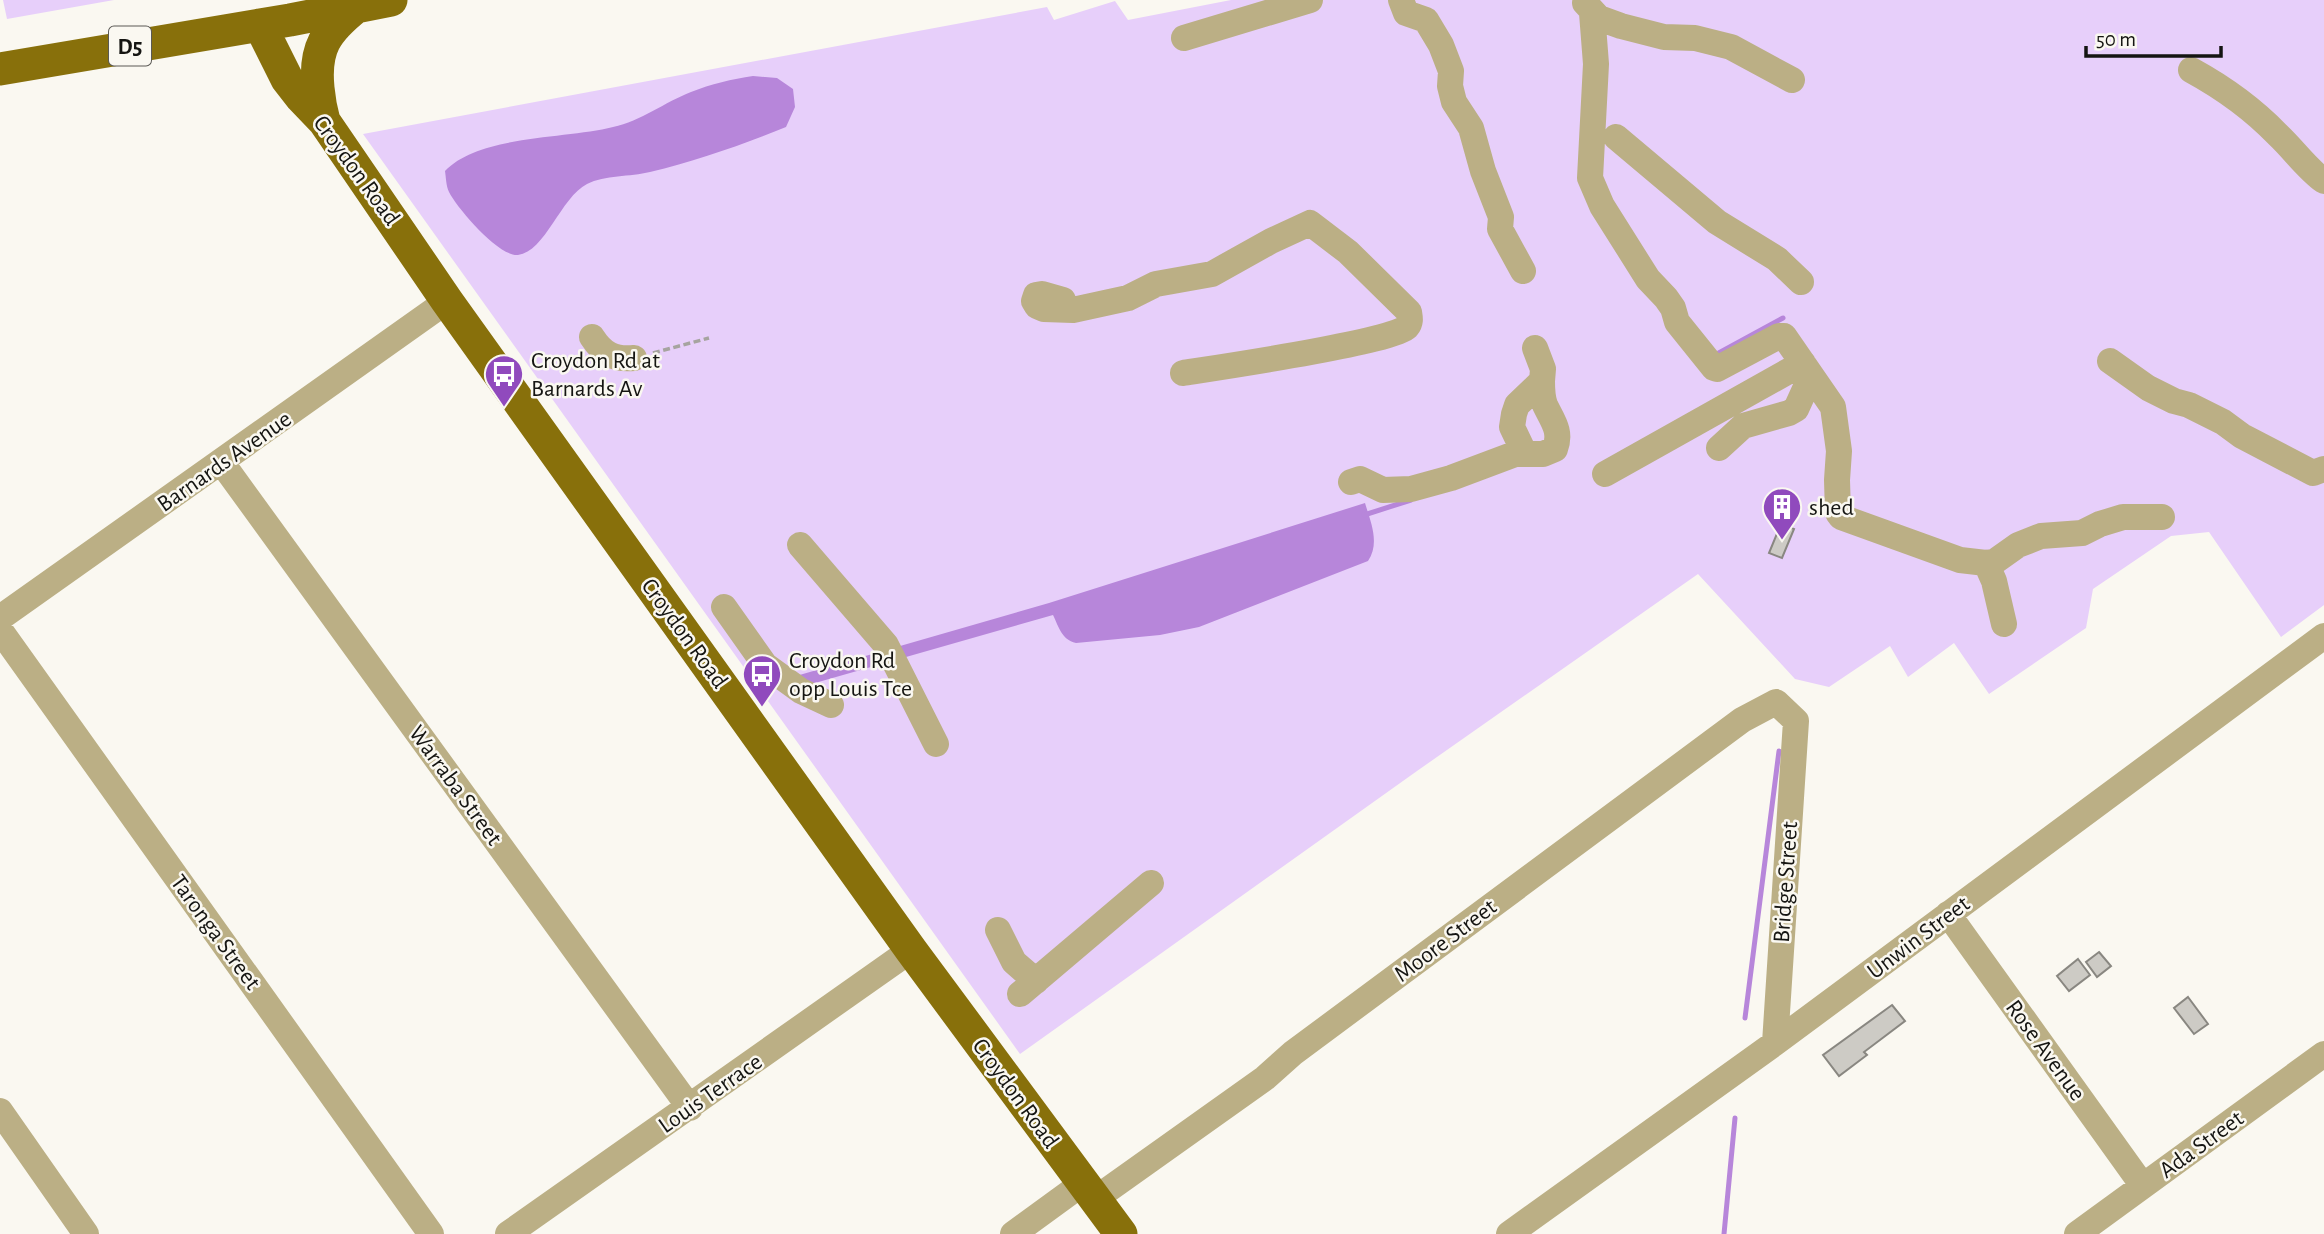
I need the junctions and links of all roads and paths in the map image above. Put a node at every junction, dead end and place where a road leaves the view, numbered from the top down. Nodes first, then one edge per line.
1 (391, 0) edge
2 (1310, 0) edge
3 (1401, 0) edge
4 (1587, 6) edge
5 (356, 7) junction
6 (275, 22) junction
7 (1184, 38) dead end
8 (0, 69) edge
9 (2191, 70) dead end
10 (1792, 80) dead end
11 (322, 115) junction
12 (1616, 137) dead end
13 (2324, 181) edge
14 (1523, 271) dead end
15 (1801, 282) dead end
16 (1062, 300) dead end
17 (447, 301) junction
18 (592, 337) dead end
19 (709, 338) dead end
20 (1535, 348) dead end
21 (634, 358) joint
22 (2110, 361) dead end
23 (1807, 369) junction
24 (1183, 373) dead end
25 (1542, 381) junction
26 (1720, 448) dead end
27 (1516, 454) junction
28 (222, 463) junction
29 (2324, 469) edge
30 (1605, 474) dead end
31 (1351, 482) dead end
32 (2162, 517) dead end
33 (800, 545) dead end
34 (1986, 563) junction
35 (724, 607) dead end
36 (0, 618) edge
37 (2004, 625) dead end
38 (0, 630) edge
39 (2324, 636) edge
40 (831, 705) dead end
41 (1796, 721) joint
42 (936, 744) dead end
43 (1151, 883) dead end
44 (1948, 914) junction
45 (998, 930) dead end
46 (911, 950) junction
47 (1775, 1043) junction
48 (2324, 1054) edge
49 (690, 1108) junction
50 (0, 1111) edge
51 (2143, 1186) junction
52 (1089, 1191) junction
53 (86, 1234) edge
54 (432, 1234) edge
55 (508, 1234) edge
56 (1013, 1234) edge
57 (1121, 1234) edge
58 (1509, 1234) edge
59 (2077, 1234) edge

1 - 5 main road, D5
2 - 7 street
3 - 14 street
4 - 10 street
4 - 23 street
5 - 6 main road, D5
5 - 11 main road
6 - 8 main road, D5
6 - 11 main road, Croydon Road
9 - 13 street
11 - 17 main road, Croydon Road
12 - 15 street
16 - 24 street
17 - 28 street, Barnards Avenue
17 - 46 main road, Croydon Road
18 - 21 street
19 - 21 path
20 - 25 street
22 - 29 street
23 - 26 street
23 - 30 street
23 - 34 street
25 - 27 street
25 - 27 street
27 - 31 street
28 - 36 street, Barnards Avenue
28 - 49 street, Warraba Street
32 - 34 street
33 - 42 street
34 - 37 street
35 - 40 street
38 - 54 street, Taronga Street
39 - 44 street, Unwin Street
41 - 47 street, Bridge Street
41 - 52 street, Moore Street
43 - 45 street
44 - 47 street, Unwin Street
44 - 51 street, Rose Avenue
46 - 49 street, Louis Terrace
46 - 52 main road, Croydon Road
47 - 58 street, Unwin Street
48 - 51 street, Ada Street
49 - 55 street, Louis Terrace
50 - 53 street
51 - 59 street, Ada Street
52 - 56 street, Moore Street
52 - 57 main road, Croydon Road

